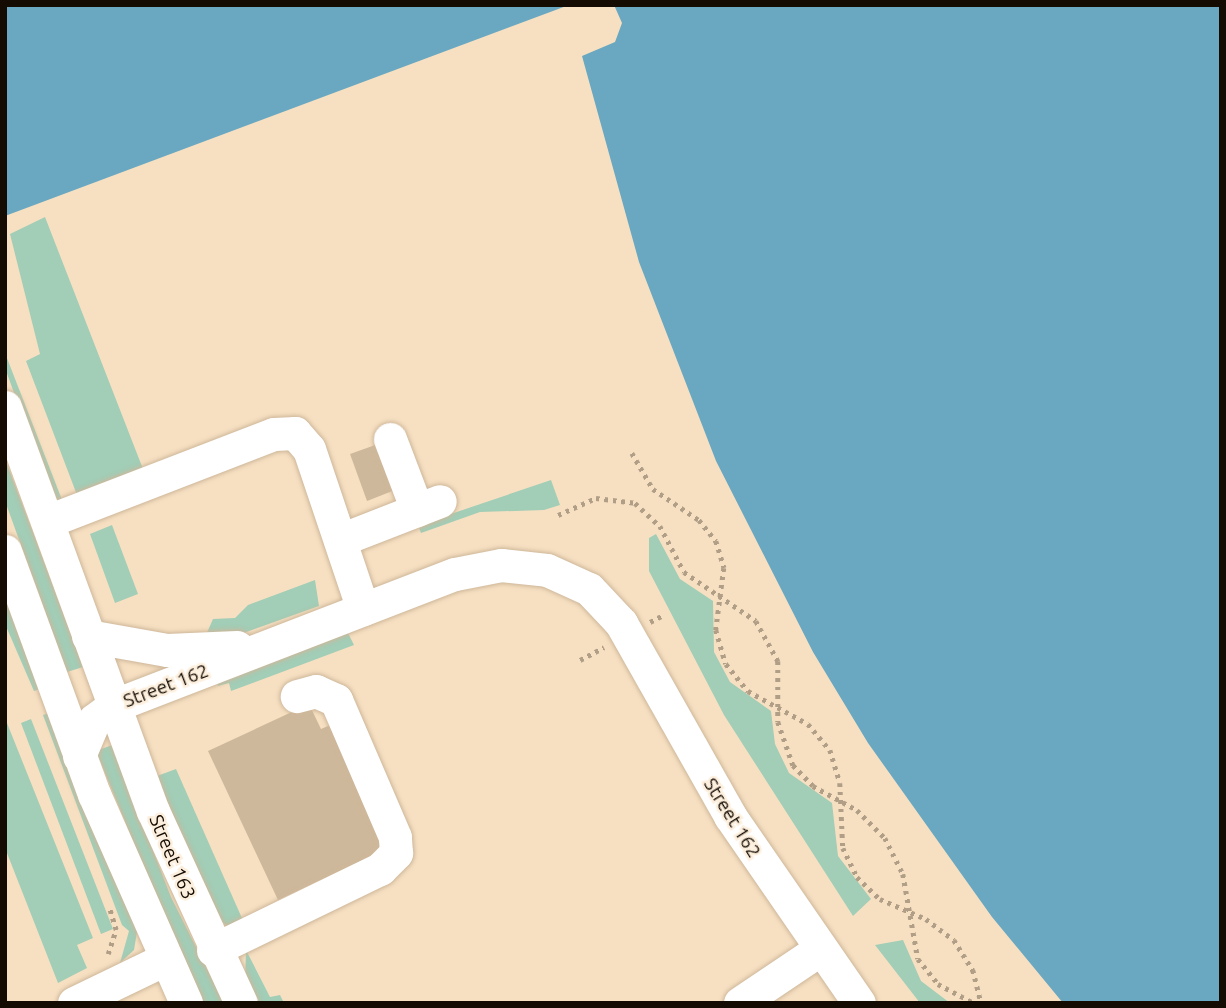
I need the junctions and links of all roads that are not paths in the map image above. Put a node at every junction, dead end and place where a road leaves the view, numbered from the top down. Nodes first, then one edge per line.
1 (5, 407) edge
2 (390, 439) dead end
3 (48, 521) junction
4 (340, 540) junction
5 (5, 551) edge
6 (363, 609) junction
7 (88, 636) junction
8 (277, 642) junction
9 (297, 696) dead end
10 (116, 705) junction
11 (79, 756) junction
12 (212, 950) junction
13 (819, 950) junction
14 (164, 959) junction
15 (74, 1003) edge
16 (186, 1003) edge
17 (240, 1003) edge
18 (740, 1003) edge
19 (859, 1003) edge

1 - 3 street, Street 163
2 - 4 street
3 - 4 street
3 - 7 street, Street 163
4 - 6 street
5 - 11 street
6 - 8 street, Street 162
6 - 13 street, Street 162
7 - 8 street, Street 162
7 - 10 street, Street 163
8 - 10 street, Street 162
9 - 12 street
10 - 11 street, Street 162
10 - 12 street, Street 163
11 - 14 street
12 - 17 street, Street 163
13 - 18 street
13 - 19 street, Street 162
14 - 15 street
14 - 16 street

